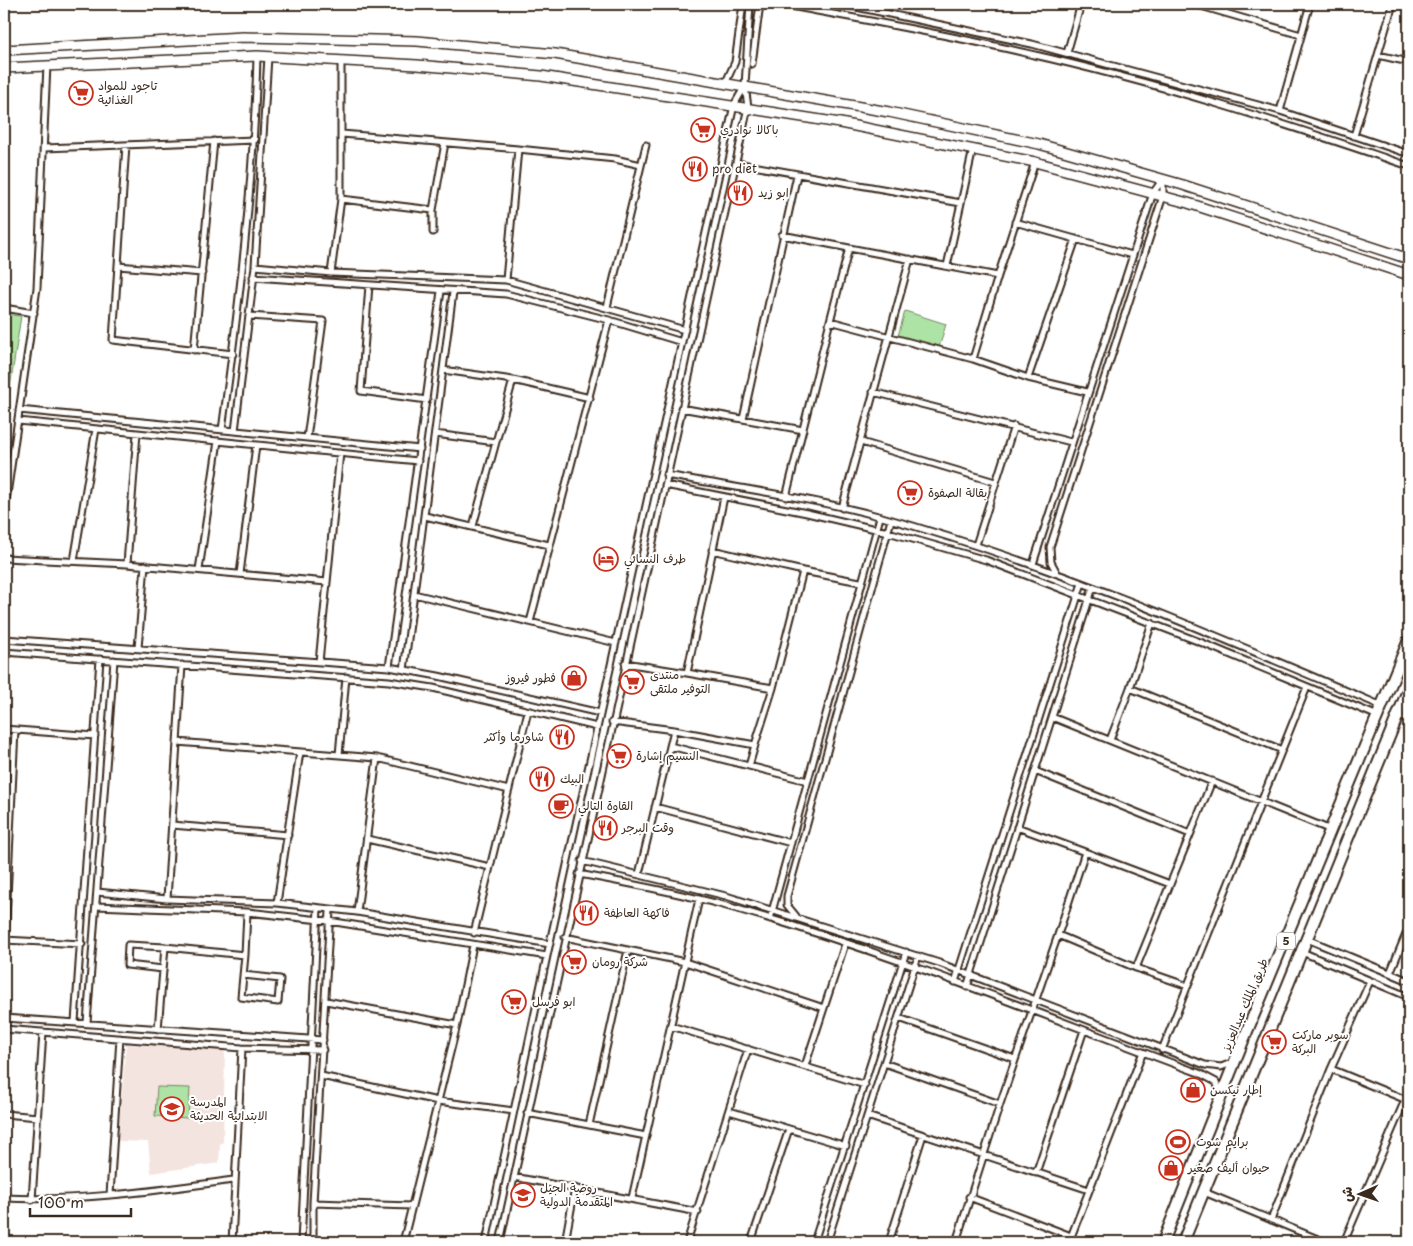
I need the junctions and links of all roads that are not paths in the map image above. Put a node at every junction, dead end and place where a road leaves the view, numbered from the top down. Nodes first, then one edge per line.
1 (744, 4) edge
2 (750, 4) edge
3 (760, 4) edge
4 (781, 4) edge
5 (842, 4) edge
6 (1081, 4) edge
7 (1194, 4) edge
8 (1227, 4) edge
9 (1310, 4) edge
10 (1393, 4) edge
11 (1224, 13) junction
12 (1301, 35) junction
13 (4, 50) edge
14 (1067, 53) junction
15 (1378, 55) junction
16 (257, 56) junction
17 (268, 57) junction
18 (340, 61) junction
19 (1409, 62) edge
20 (752, 64) dead end
21 (47, 65) junction
22 (4, 68) edge
23 (726, 82) junction
24 (745, 86) junction
25 (734, 105) junction
26 (748, 107) junction
27 (1280, 111) junction
28 (342, 134) junction
29 (1354, 136) junction
30 (255, 140) junction
31 (214, 141) junction
32 (445, 143) junction
33 (126, 145) junction
34 (646, 145) dead end
35 (44, 148) junction
36 (518, 148) junction
37 (973, 148) junction
38 (1409, 154) edge
39 (1035, 162) junction
40 (736, 163) junction
41 (641, 165) junction
42 (1409, 166) edge
43 (797, 176) junction
44 (1163, 179) junction
45 (1152, 193) junction
46 (1162, 196) junction
47 (341, 199) junction
48 (961, 203) junction
49 (433, 210) junction
50 (1016, 222) junction
51 (433, 232) dead end
52 (782, 235) junction
53 (1076, 239) junction
54 (849, 248) junction
55 (1132, 255) junction
56 (1409, 259) edge
57 (910, 260) junction
58 (118, 266) junction
59 (255, 266) junction
60 (947, 266) junction
61 (202, 273) junction
62 (331, 273) junction
63 (1409, 275) edge
64 (998, 276) junction
65 (253, 277) junction
66 (506, 280) junction
67 (369, 285) junction
68 (442, 291) junction
69 (453, 292) junction
70 (607, 307) junction
71 (4, 308) edge
72 (34, 313) junction
73 (250, 316) junction
74 (610, 320) junction
75 (830, 321) junction
76 (685, 330) junction
77 (889, 337) junction
78 (682, 342) junction
79 (194, 350) junction
80 (232, 354) junction
81 (972, 359) junction
82 (443, 370) junction
83 (1028, 378) junction
84 (513, 380) junction
85 (873, 392) junction
86 (1087, 392) junction
87 (590, 398) junction
88 (427, 400) junction
89 (681, 408) junction
90 (19, 410) junction
91 (743, 419) junction
92 (18, 421) junction
93 (1014, 426) junction
94 (96, 429) junction
95 (222, 430) junction
96 (802, 430) junction
97 (235, 431) junction
98 (136, 433) junction
99 (435, 434) junction
100 (307, 438) junction
101 (218, 441) junction
102 (496, 442) junction
103 (861, 442) junction
104 (1071, 442) junction
105 (256, 445) junction
106 (420, 449) junction
107 (340, 453) junction
108 (418, 461) junction
109 (666, 475) junction
110 (995, 482) junction
111 (664, 485) junction
112 (724, 497) junction
113 (786, 497) junction
114 (842, 508) junction
115 (4, 515) edge
116 (424, 516) junction
117 (880, 517) junction
118 (892, 520) junction
119 (473, 526) junction
120 (876, 529) junction
121 (888, 532) junction
122 (549, 545) junction
123 (976, 545) junction
124 (712, 550) junction
125 (4, 558) edge
126 (74, 561) junction
127 (127, 564) junction
128 (1033, 564) junction
129 (146, 565) junction
130 (199, 570) junction
131 (802, 571) junction
132 (1057, 573) junction
133 (240, 574) junction
134 (327, 582) junction
135 (860, 582) junction
136 (1082, 583) junction
137 (1093, 587) junction
138 (414, 594) junction
139 (1078, 594) junction
140 (1089, 598) junction
141 (530, 622) junction
142 (1152, 623) junction
143 (4, 639) edge
144 (1409, 640) edge
145 (616, 643) junction
146 (138, 648) junction
147 (4, 652) edge
148 (100, 659) junction
149 (114, 660) junction
150 (319, 662) junction
151 (625, 663) junction
152 (182, 665) junction
153 (389, 667) junction
154 (404, 670) junction
155 (687, 673) junction
156 (346, 677) junction
157 (1307, 687) junction
158 (773, 688) junction
159 (1130, 688) junction
160 (1409, 688) edge
161 (1382, 706) junction
162 (528, 711) junction
163 (600, 713) junction
164 (1378, 716) junction
165 (1398, 716) junction
166 (1052, 717) junction
167 (1409, 720) edge
168 (612, 722) junction
169 (597, 727) junction
170 (4, 729) edge
171 (15, 730) junction
172 (674, 730) junction
173 (95, 736) junction
174 (1110, 740) junction
175 (177, 742) junction
176 (756, 745) junction
177 (670, 746) junction
178 (1282, 750) junction
179 (300, 752) junction
180 (340, 755) junction
181 (378, 758) junction
182 (749, 766) junction
183 (1035, 772) junction
184 (808, 781) junction
185 (1212, 781) junction
186 (509, 790) junction
187 (1262, 802) junction
188 (655, 807) junction
189 (172, 825) junction
190 (1017, 827) junction
191 (1332, 830) junction
192 (1190, 834) junction
193 (288, 835) junction
194 (367, 839) junction
195 (791, 843) junction
196 (1085, 852) junction
197 (582, 861) junction
198 (490, 867) junction
199 (579, 874) junction
200 (638, 874) junction
201 (1170, 884) junction
202 (97, 892) junction
203 (167, 899) junction
204 (699, 899) junction
205 (277, 904) junction
206 (96, 906) junction
207 (318, 908) junction
208 (773, 910) junction
209 (330, 911) junction
210 (247, 912) junction
211 (357, 912) junction
212 (798, 918) junction
213 (770, 919) junction
214 (318, 920) junction
215 (329, 921) junction
216 (1409, 927) edge
217 (474, 933) junction
218 (1058, 935) junction
219 (565, 937) junction
220 (1307, 938) junction
221 (4, 940) edge
222 (82, 944) junction
223 (550, 944) junction
224 (845, 944) junction
225 (473, 945) junction
226 (165, 947) junction
227 (628, 950) junction
228 (906, 952) junction
229 (1302, 952) junction
230 (245, 955) junction
231 (547, 956) junction
232 (918, 956) junction
233 (685, 962) junction
234 (902, 964) junction
235 (915, 968) junction
236 (1136, 968) junction
237 (163, 969) junction
238 (959, 970) junction
239 (971, 974) junction
240 (1390, 974) junction
241 (243, 976) junction
242 (1370, 981) junction
243 (954, 982) junction
244 (1409, 982) edge
245 (1188, 986) junction
246 (967, 987) junction
247 (1409, 997) edge
248 (1035, 999) junction
249 (326, 1001) junction
250 (824, 1008) junction
251 (1032, 1010) junction
252 (4, 1018) edge
253 (899, 1018) junction
254 (75, 1022) junction
255 (88, 1024) junction
256 (457, 1025) junction
257 (670, 1026) junction
258 (4, 1029) edge
259 (158, 1029) junction
260 (1084, 1030) junction
261 (43, 1032) junction
262 (120, 1038) junction
263 (311, 1040) junction
264 (323, 1040) junction
265 (242, 1048) junction
266 (748, 1049) junction
267 (310, 1050) junction
268 (323, 1050) junction
269 (1162, 1050) junction
270 (1143, 1052) junction
271 (1015, 1059) junction
272 (1235, 1061) junction
273 (884, 1063) junction
274 (805, 1066) junction
275 (1209, 1066) junction
276 (1332, 1069) junction
277 (321, 1076) junction
278 (1205, 1076) junction
279 (865, 1085) junction
280 (1221, 1095) junction
281 (438, 1101) junction
282 (1407, 1101) edge
283 (1000, 1104) junction
284 (514, 1111) junction
285 (729, 1111) junction
286 (527, 1113) junction
287 (4, 1114) edge
288 (867, 1116) junction
289 (38, 1117) junction
290 (589, 1125) junction
291 (789, 1129) junction
292 (923, 1135) junction
293 (646, 1136) junction
294 (846, 1146) junction
295 (983, 1155) junction
296 (1036, 1173) junction
297 (514, 1177) junction
298 (234, 1180) junction
299 (575, 1188) junction
300 (1089, 1190) junction
301 (1204, 1192) junction
302 (110, 1195) junction
303 (969, 1197) junction
304 (4, 1198) edge
305 (632, 1198) junction
306 (32, 1200) junction
307 (313, 1202) junction
308 (412, 1206) junction
309 (698, 1212) junction
310 (1271, 1220) junction
311 (1071, 1236) junction
312 (232, 1242) edge
313 (301, 1242) edge
314 (313, 1242) edge
315 (403, 1242) edge
316 (486, 1242) edge
317 (500, 1242) edge
318 (565, 1242) edge
319 (687, 1242) edge
320 (751, 1242) edge
321 (814, 1242) edge
322 (827, 1242) edge
323 (889, 1242) edge
324 (956, 1242) edge
325 (1069, 1242) edge
326 (1163, 1242) edge
327 (1183, 1242) edge
328 (1325, 1242) edge
329 (1344, 1242) edge

1 - 23 street
2 - 24 street
3 - 20 street
4 - 42 street
5 - 14 street
6 - 14 street
7 - 11 street
8 - 11 street
9 - 12 street
10 - 15 street
11 - 12 street
12 - 27 street
13 - 23 main road
14 - 27 street
15 - 19 street
15 - 29 street
16 - 17 main road
16 - 21 main road
16 - 30 street
17 - 18 main road
17 - 59 street
18 - 25 main road
18 - 28 street
21 - 22 main road
21 - 35 street
23 - 24 main road
24 - 25 street
24 - 26 street
24 - 44 main road
25 - 26 main road
25 - 76 street
26 - 37 main road
26 - 40 street
27 - 29 street
28 - 32 street
28 - 47 street
29 - 38 street
30 - 31 street
30 - 80 street
31 - 33 street
31 - 61 street
32 - 36 street
32 - 49 street
33 - 35 street
33 - 58 street
34 - 41 street
35 - 72 street
36 - 41 street
36 - 66 street
37 - 39 main road
37 - 48 street
39 - 45 main road
39 - 50 street
40 - 43 street
40 - 89 street
41 - 70 street
43 - 48 street
43 - 52 street
44 - 45 street
44 - 46 street
44 - 56 main road
45 - 46 main road
45 - 55 street
46 - 63 main road
46 - 132 street
47 - 49 street
47 - 62 street
48 - 60 street
49 - 51 street
50 - 53 street
50 - 64 street
52 - 54 street
52 - 91 street
53 - 55 street
53 - 83 street
54 - 57 street
54 - 75 street
55 - 86 street
57 - 60 street
57 - 77 street
58 - 61 street
58 - 79 street
59 - 62 street
59 - 65 street
60 - 64 street
61 - 79 street
62 - 66 street
64 - 81 street
65 - 67 street
65 - 73 street
66 - 70 street
67 - 68 street
67 - 88 street
68 - 69 street
68 - 88 street
69 - 74 street
69 - 82 street
70 - 76 street
71 - 72 street
72 - 90 street
73 - 97 street
73 - 100 street
74 - 78 street
74 - 87 street
75 - 77 street
75 - 96 street
76 - 78 street
77 - 81 street
77 - 85 street
78 - 145 street
79 - 80 street
80 - 95 street
81 - 83 street
82 - 84 street
82 - 99 street
83 - 86 street
84 - 87 street
84 - 102 street
85 - 93 street
85 - 103 street
86 - 104 street
87 - 122 street
88 - 106 street
89 - 91 street
89 - 109 street
90 - 92 street
90 - 95 street
91 - 96 street
92 - 94 street
92 - 115 street
93 - 104 street
93 - 110 street
94 - 98 street
94 - 126 street
95 - 97 street
96 - 113 street
97 - 100 street
98 - 101 street
98 - 127 street
99 - 102 street
99 - 116 street
100 - 106 street
101 - 105 street
101 - 130 street
102 - 119 street
103 - 110 street
103 - 114 street
104 - 128 street
105 - 107 street
105 - 133 street
106 - 108 street
107 - 108 street
107 - 134 street
108 - 153 street
109 - 111 street
109 - 113 street
110 - 123 street
111 - 112 street
111 - 151 street
112 - 120 street
112 - 124 street
113 - 114 street
114 - 117 street
116 - 119 street
116 - 138 street
117 - 118 street
117 - 120 street
118 - 121 street
118 - 123 street
119 - 122 street
120 - 121 street
120 - 135 street
121 - 139 street
121 - 212 street
122 - 141 street
123 - 128 street
124 - 131 street
124 - 155 street
125 - 126 street
126 - 127 street
127 - 129 street
128 - 132 street
129 - 130 street
129 - 146 street
130 - 133 street
131 - 135 street
131 - 158 street
132 - 136 street
133 - 134 street
134 - 150 street
135 - 184 street
136 - 137 street
136 - 139 street
137 - 140 street
137 - 161 street
138 - 141 street
138 - 154 street
139 - 140 street
139 - 238 street
140 - 142 street
140 - 166 street
141 - 145 street
142 - 157 street
142 - 159 street
143 - 146 street
144 - 161 highway, طريق الملك عبدالعزيز / 5
145 - 163 street
146 - 150 street
147 - 148 street
148 - 149 street
148 - 173 street
149 - 152 street
149 - 202 street
150 - 153 street
151 - 155 street
151 - 168 street
152 - 156 street
152 - 175 street
153 - 154 street
154 - 163 street
155 - 158 street
156 - 162 street
156 - 180 street
157 - 164 street
157 - 178 street
158 - 176 street
159 - 174 street
159 - 178 street
160 - 165 highway, 5
161 - 164 highway, طريق الملك عبدالعزيز / 5
162 - 169 street
162 - 186 street
163 - 169 street
164 - 191 highway, طريق الملك عبدالعزيز / 5
165 - 167 street
165 - 220 highway, 5
166 - 174 street
166 - 183 street
168 - 172 street
168 - 197 street
169 - 223 street
170 - 171 street
171 - 173 street
171 - 221 street
172 - 176 street
172 - 177 street
173 - 222 street
174 - 185 street
175 - 179 street
175 - 189 street
176 - 182 street
177 - 182 street
177 - 188 street
178 - 187 street
179 - 180 street
179 - 193 street
180 - 181 street
181 - 186 street
181 - 194 street
182 - 184 street
183 - 190 street
183 - 192 street
184 - 195 street
185 - 187 street
185 - 192 street
186 - 198 street
187 - 191 street
187 - 245 street
188 - 195 street
188 - 200 street
189 - 193 street
189 - 203 street
190 - 196 street
190 - 239 street
191 - 272 highway, طريق الملك عبدالعزيز / 5
192 - 201 street
193 - 205 street
194 - 198 street
194 - 211 street
195 - 208 street
196 - 201 street
196 - 218 street
197 - 199 street
197 - 200 street
198 - 217 street
199 - 204 street
199 - 219 street
200 - 208 street
201 - 236 street
202 - 203 street
202 - 206 street
203 - 205 street
204 - 213 street
204 - 233 street
205 - 207 street
206 - 210 street
206 - 255 street
207 - 209 street
207 - 214 street
208 - 212 street
208 - 213 street
209 - 211 street
209 - 215 street
210 - 214 street
210 - 230 street
211 - 217 street
212 - 228 street
213 - 224 street
214 - 215 street
214 - 263 street
215 - 225 street
215 - 249 street
216 - 240 street
217 - 223 street
218 - 236 street
218 - 248 street
219 - 227 street
219 - 286 street
220 - 229 highway, 5
220 - 240 street
221 - 222 street
222 - 254 street
223 - 231 street
224 - 234 street
224 - 250 street
225 - 231 street
225 - 256 street
226 - 230 street
226 - 237 street
226 - 237 street
227 - 233 street
227 - 290 street
228 - 232 street
228 - 234 street
229 - 242 street
229 - 301 highway, 5
230 - 241 street
231 - 284 street
232 - 235 street
232 - 238 street
233 - 250 street
233 - 257 street
234 - 235 street
234 - 279 street
235 - 243 street
235 - 253 street
236 - 245 street
237 - 259 street
238 - 239 street
238 - 243 street
239 - 246 street
239 - 248 street
240 - 244 street
241 - 241 street
242 - 247 street
242 - 276 street
243 - 246 street
245 - 269 street
246 - 251 street
248 - 251 street
248 - 269 street
249 - 256 street
249 - 264 street
250 - 274 street
251 - 260 street
251 - 271 street
252 - 254 street
253 - 271 street
253 - 273 street
254 - 255 street
255 - 259 street
256 - 281 street
257 - 266 street
257 - 293 street
258 - 261 street
259 - 263 street
260 - 270 street
260 - 296 street
261 - 262 street
261 - 289 street
262 - 265 street
262 - 302 street
263 - 264 street
263 - 267 street
264 - 268 street
265 - 267 street
265 - 298 street
266 - 274 street
266 - 285 street
267 - 268 street
267 - 313 street
268 - 277 street
269 - 275 street
270 - 278 street
270 - 300 street
271 - 283 street
272 - 275 street
272 - 280 highway, طريق الملك عبدالعزيز / 5
273 - 283 street
273 - 288 street
274 - 279 street
275 - 278 street
276 - 282 street
276 - 310 street
277 - 281 street
277 - 307 street
278 - 280 street
279 - 294 street
280 - 326 highway, طريق الملك عبدالعزيز / 5
281 - 284 street
281 - 308 street
282 - 329 street
283 - 295 street
284 - 316 street
285 - 291 street
285 - 309 street
286 - 290 street
286 - 297 street
287 - 289 street
288 - 292 street
288 - 322 street
289 - 306 street
290 - 293 street
291 - 294 street
291 - 320 street
292 - 295 street
292 - 323 street
293 - 305 street
294 - 321 street
295 - 296 street
295 - 303 street
296 - 300 street
297 - 299 street
297 - 317 street
298 - 302 street
298 - 312 street
299 - 305 street
299 - 318 street
300 - 311 street
301 - 310 street
301 - 327 highway, 5
302 - 306 street
303 - 311 street
303 - 324 street
304 - 306 street
305 - 309 street
307 - 308 street
307 - 314 street
308 - 315 street
309 - 319 street
310 - 328 street
311 - 325 street

